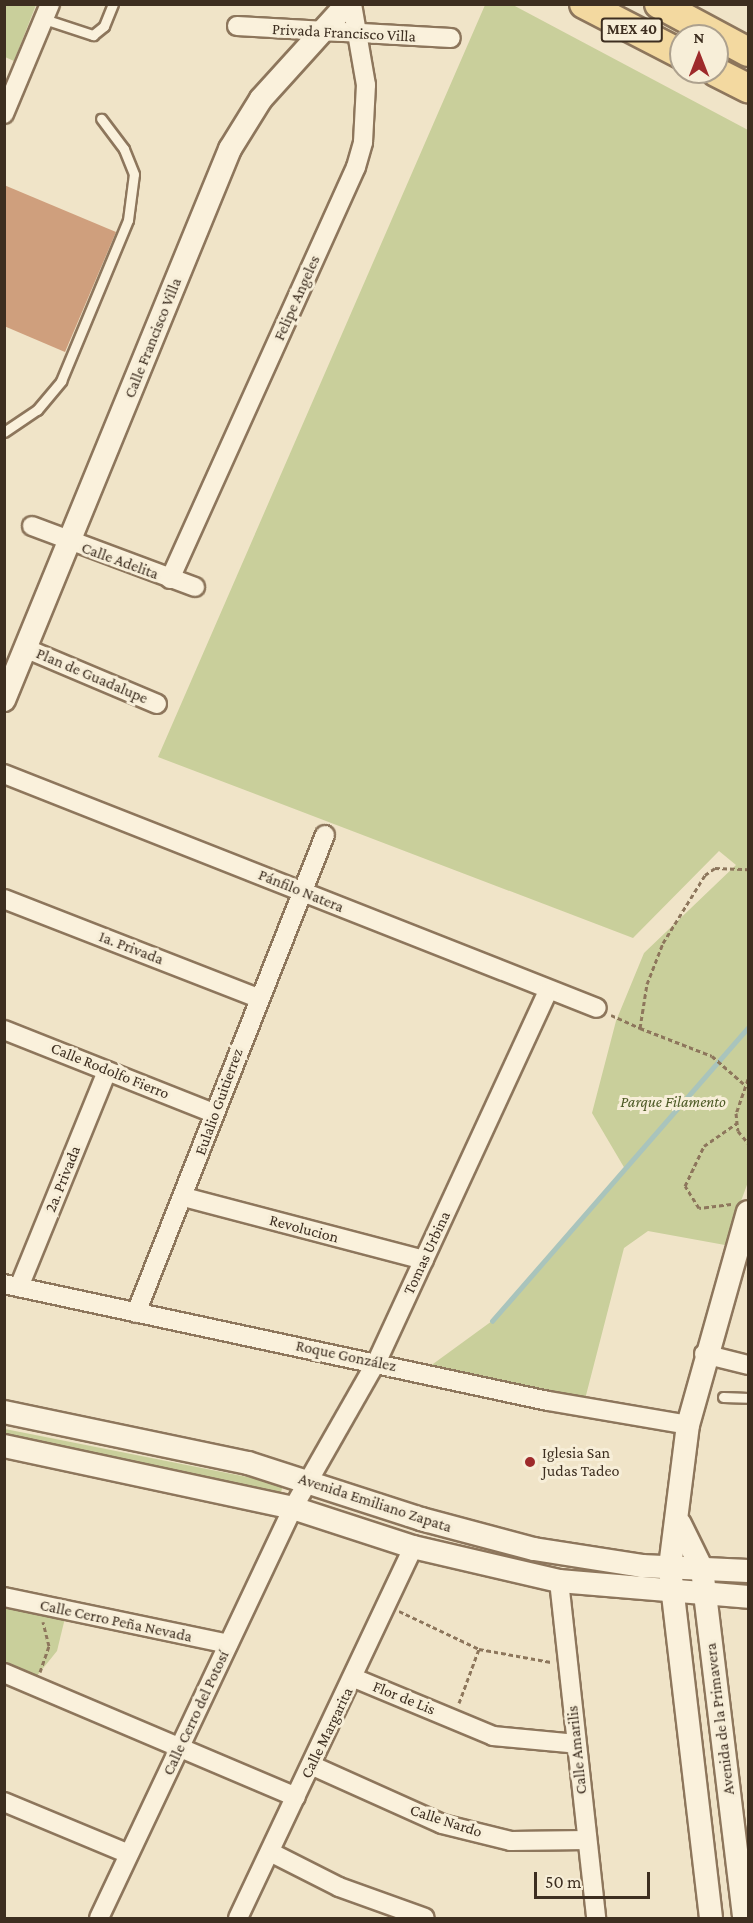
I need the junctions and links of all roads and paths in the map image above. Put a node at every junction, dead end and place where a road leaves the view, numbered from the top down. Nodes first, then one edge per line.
1 (112, 4) edge
2 (346, 4) edge
3 (352, 4) edge
4 (584, 4) edge
5 (666, 6) edge
6 (47, 12) edge
7 (237, 26) dead end
8 (317, 32) junction
9 (361, 36) junction
10 (451, 38) dead end
11 (669, 48) edge
12 (748, 52) edge
13 (729, 78) edge
14 (748, 88) edge
15 (4, 114) edge
16 (101, 119) dead end
17 (4, 432) edge
18 (32, 526) dead end
19 (70, 542) junction
20 (170, 579) junction
21 (195, 587) dead end
22 (27, 649) junction
23 (4, 700) edge
24 (157, 704) dead end
25 (4, 774) edge
26 (325, 835) dead end
27 (748, 869) edge
28 (302, 891) junction
29 (4, 899) edge
30 (548, 991) junction
31 (258, 998) junction
32 (597, 1008) joint
33 (640, 1028) junction
34 (4, 1030) edge
35 (107, 1071) junction
36 (748, 1079) edge
37 (744, 1084) junction
38 (214, 1113) junction
39 (737, 1123) junction
40 (748, 1143) edge
41 (184, 1197) junction
42 (742, 1207) edge
43 (743, 1243) edge
44 (424, 1260) junction
45 (12, 1285) edge
46 (136, 1313) junction
47 (704, 1354) junction
48 (377, 1361) junction
49 (748, 1365) edge
50 (723, 1397) dead end
51 (748, 1398) edge
52 (4, 1412) edge
53 (688, 1425) junction
54 (4, 1446) edge
55 (309, 1481) junction
56 (293, 1508) junction
57 (680, 1524) junction
58 (413, 1547) junction
59 (670, 1568) junction
60 (702, 1569) junction
61 (748, 1571) edge
62 (559, 1581) junction
63 (670, 1594) junction
64 (4, 1597) edge
65 (706, 1597) junction
66 (748, 1597) edge
67 (389, 1607) junction
68 (38, 1619) dead end
69 (228, 1644) junction
70 (479, 1649) junction
71 (568, 1666) junction
72 (4, 1673) edge
73 (36, 1677) dead end
74 (354, 1678) junction
75 (454, 1719) junction
76 (577, 1744) junction
77 (180, 1746) junction
78 (313, 1766) junction
79 (296, 1797) junction
80 (4, 1802) edge
81 (587, 1840) junction
82 (270, 1852) junction
83 (129, 1854) junction
84 (99, 1918) edge
85 (238, 1918) edge
86 (425, 1918) edge
87 (596, 1918) edge
88 (711, 1918) edge
89 (744, 1918) edge

1 - 6 lane
2 - 8 street, Calle Francisco Villa
3 - 9 street, Felipe Angeles
4 - 11 main road, MEX 40
5 - 12 main road, MEX 40
6 - 15 street
7 - 8 street, Privada Francisco Villa
8 - 9 street, Privada Francisco Villa
8 - 19 street, Calle Francisco Villa
9 - 10 street, Privada Francisco Villa
9 - 20 street, Felipe Angeles
13 - 14 main road
16 - 17 lane
18 - 19 street, Calle Adelita
19 - 20 street, Calle Adelita
19 - 22 street, Calle Francisco Villa
20 - 21 street, Calle Adelita
22 - 23 street, Calle Francisco Villa
22 - 24 street, Plan de Guadalupe
25 - 28 street, Pánfilo Natera
26 - 28 street, Eulalio Guitierrez
27 - 33 path
28 - 30 street, Pánfilo Natera
28 - 31 street, Eulalio Guitierrez
29 - 31 street, 1a. Privada
30 - 32 street, Pánfilo Natera
30 - 44 street, Tomas Urbina
31 - 38 street, Eulalio Guitierrez
32 - 33 path
33 - 37 path
34 - 35 street, Calle Rodolfo Fierro
35 - 38 street, Calle Rodolfo Fierro
35 - 45 street, 2a. Privada
36 - 37 path
37 - 39 path
38 - 41 street, Eulalio Guitierrez
39 - 40 path
39 - 42 path
41 - 44 street, Revolucion
41 - 46 street, Eulalio Guitierrez
42 - 43 street, Avenida de la Primavera
43 - 47 street, Avenida de la Primavera
44 - 48 street, Tomas Urbina
45 - 46 street, Roque González
46 - 48 street, Roque González
47 - 49 street
47 - 53 street, Avenida de la Primavera
48 - 53 street, Roque González
48 - 55 street, Tomas Urbina
50 - 51 lane
52 - 55 street, Avenida Emiliano Zapata
53 - 57 street, Avenida de la Primavera
54 - 56 street, Avenida Emiliano Zapata
55 - 56 street, Tomas Urbina
55 - 59 street, Avenida Emiliano Zapata
56 - 58 street, Avenida Emiliano Zapata
56 - 69 street, Calle Cerro del Potosí
57 - 59 street, Avenida de la Primavera
57 - 60 street, Avenida de la Primavera
58 - 62 street, Avenida Emiliano Zapata
58 - 67 street, Calle Margarita
59 - 60 street, Avenida Emiliano Zapata
59 - 63 street, Avenida de la Primavera
60 - 61 street, Avenida Emiliano Zapata
60 - 65 street, Avenida de la Primavera
62 - 63 street, Avenida Emiliano Zapata
62 - 71 street, Calle Amarilis
63 - 65 street, Avenida Emiliano Zapata
63 - 88 street, Avenida de la Primavera
64 - 69 street, Calle Cerro Peña Nevada
65 - 66 street, Avenida Emiliano Zapata
65 - 89 street, Avenida de la Primavera
67 - 70 path
67 - 74 street, Calle Margarita
68 - 73 path
69 - 77 street, Calle Cerro del Potosí
70 - 71 path
70 - 75 path, Flor de Lis
71 - 76 street, Calle Amarilis
72 - 77 street
74 - 75 street, Flor de Lis
74 - 78 street, Calle Margarita
75 - 76 street, Flor de Lis
76 - 81 street, Calle Amarilis
77 - 79 street
77 - 83 street, Calle Cerro del Potosí
78 - 79 street, Calle Margarita
78 - 81 street, Calle Nardo
79 - 82 street, Calle Margarita
80 - 83 street
81 - 87 street, Calle Amarilis
82 - 85 street, Calle Margarita
82 - 86 street
83 - 84 street, Calle Cerro del Potosí

